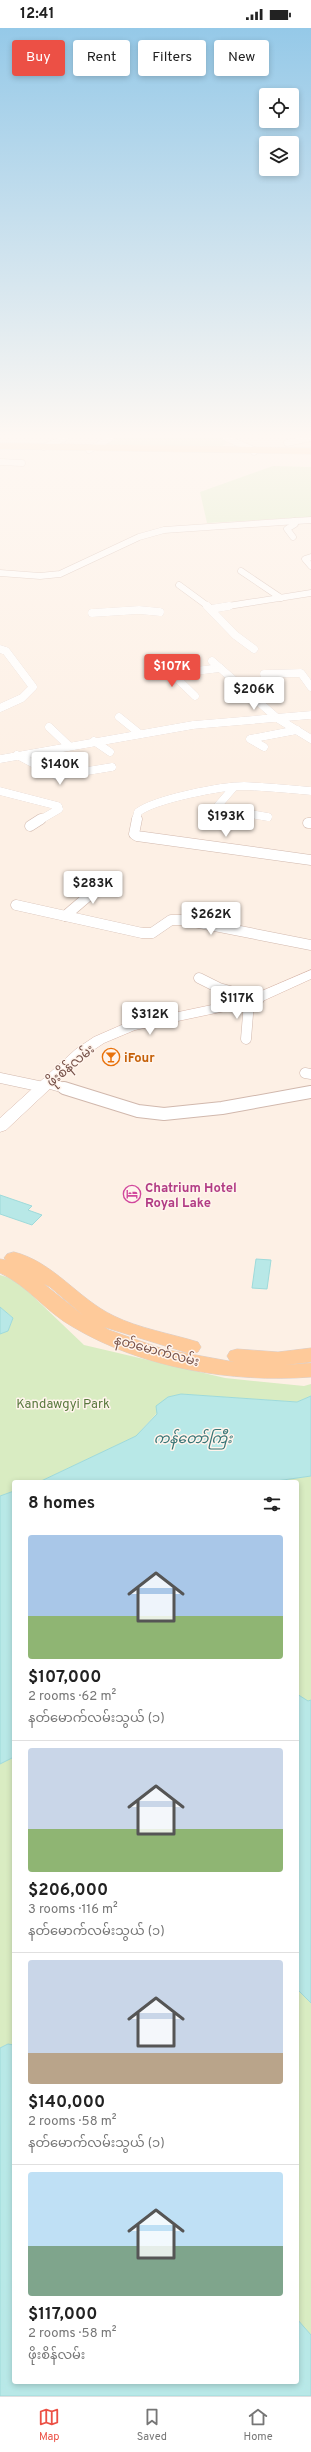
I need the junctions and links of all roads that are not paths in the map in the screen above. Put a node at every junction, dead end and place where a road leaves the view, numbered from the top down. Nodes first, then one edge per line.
1 (118, 549) edge
2 (311, 557) edge
3 (311, 566) edge
4 (241, 571) dead end
5 (0, 573) edge
6 (179, 585) dead end
7 (311, 593) edge
8 (281, 598) junction
9 (211, 609) junction
10 (160, 612) dead end
11 (92, 614) dead end
12 (0, 649) edge
13 (254, 649) dead end
14 (212, 661) dead end
15 (163, 665) dead end
16 (220, 668) junction
17 (171, 674) junction
18 (264, 674) dead end
19 (311, 687) edge
20 (195, 696) dead end
21 (1, 707) edge
22 (311, 715) edge
23 (119, 717) dead end
24 (277, 718) junction
25 (49, 727) dead end
26 (297, 730) junction
27 (140, 734) junction
28 (311, 739) edge
29 (94, 741) junction
30 (69, 746) junction
31 (264, 747) dead end
32 (110, 752) dead end
33 (17, 755) junction
34 (0, 759) edge
35 (112, 768) dead end
36 (234, 787) junction
37 (0, 791) edge
38 (311, 791) edge
39 (268, 817) dead end
40 (30, 826) dead end
41 (311, 860) edge
42 (115, 884) dead end
43 (16, 905) dead end
44 (65, 916) junction
45 (311, 945) edge
46 (311, 974) edge
47 (199, 978) dead end
48 (254, 1001) junction
49 (246, 1039) dead end
50 (0, 1078) edge
51 (45, 1085) junction
52 (311, 1092) edge
53 (0, 1127) edge
54 (0, 1252) edge
55 (0, 1265) edge
56 (311, 1355) edge
57 (311, 1370) edge

1 - 5 street
2 - 3 street
4 - 8 street
6 - 9 street
7 - 8 street
8 - 9 street
9 - 13 street
10 - 11 street
12 - 21 street
14 - 16 street
15 - 17 street
16 - 17 street
16 - 24 street
17 - 20 street
18 - 19 street
22 - 24 street
23 - 27 street
24 - 26 street
24 - 27 street
25 - 30 street
26 - 28 street
26 - 31 street
27 - 29 street
29 - 30 street
29 - 32 street
30 - 33 street
33 - 34 street
33 - 35 street
36 - 38 street
36 - 39 street
36 - 41 street
37 - 40 street
42 - 44 street
43 - 44 street
44 - 45 street
46 - 48 main road, ဖိုးစိန်လမ်း
47 - 48 street
48 - 49 street
48 - 51 main road, ဖိုးစိန်လမ်း
50 - 51 street
51 - 52 street
51 - 53 main road, ဖိုးစိန်လမ်း
54 - 56 main road, နတ်မောက်လမ်း
55 - 57 main road, နတ်မောက်လမ်း

